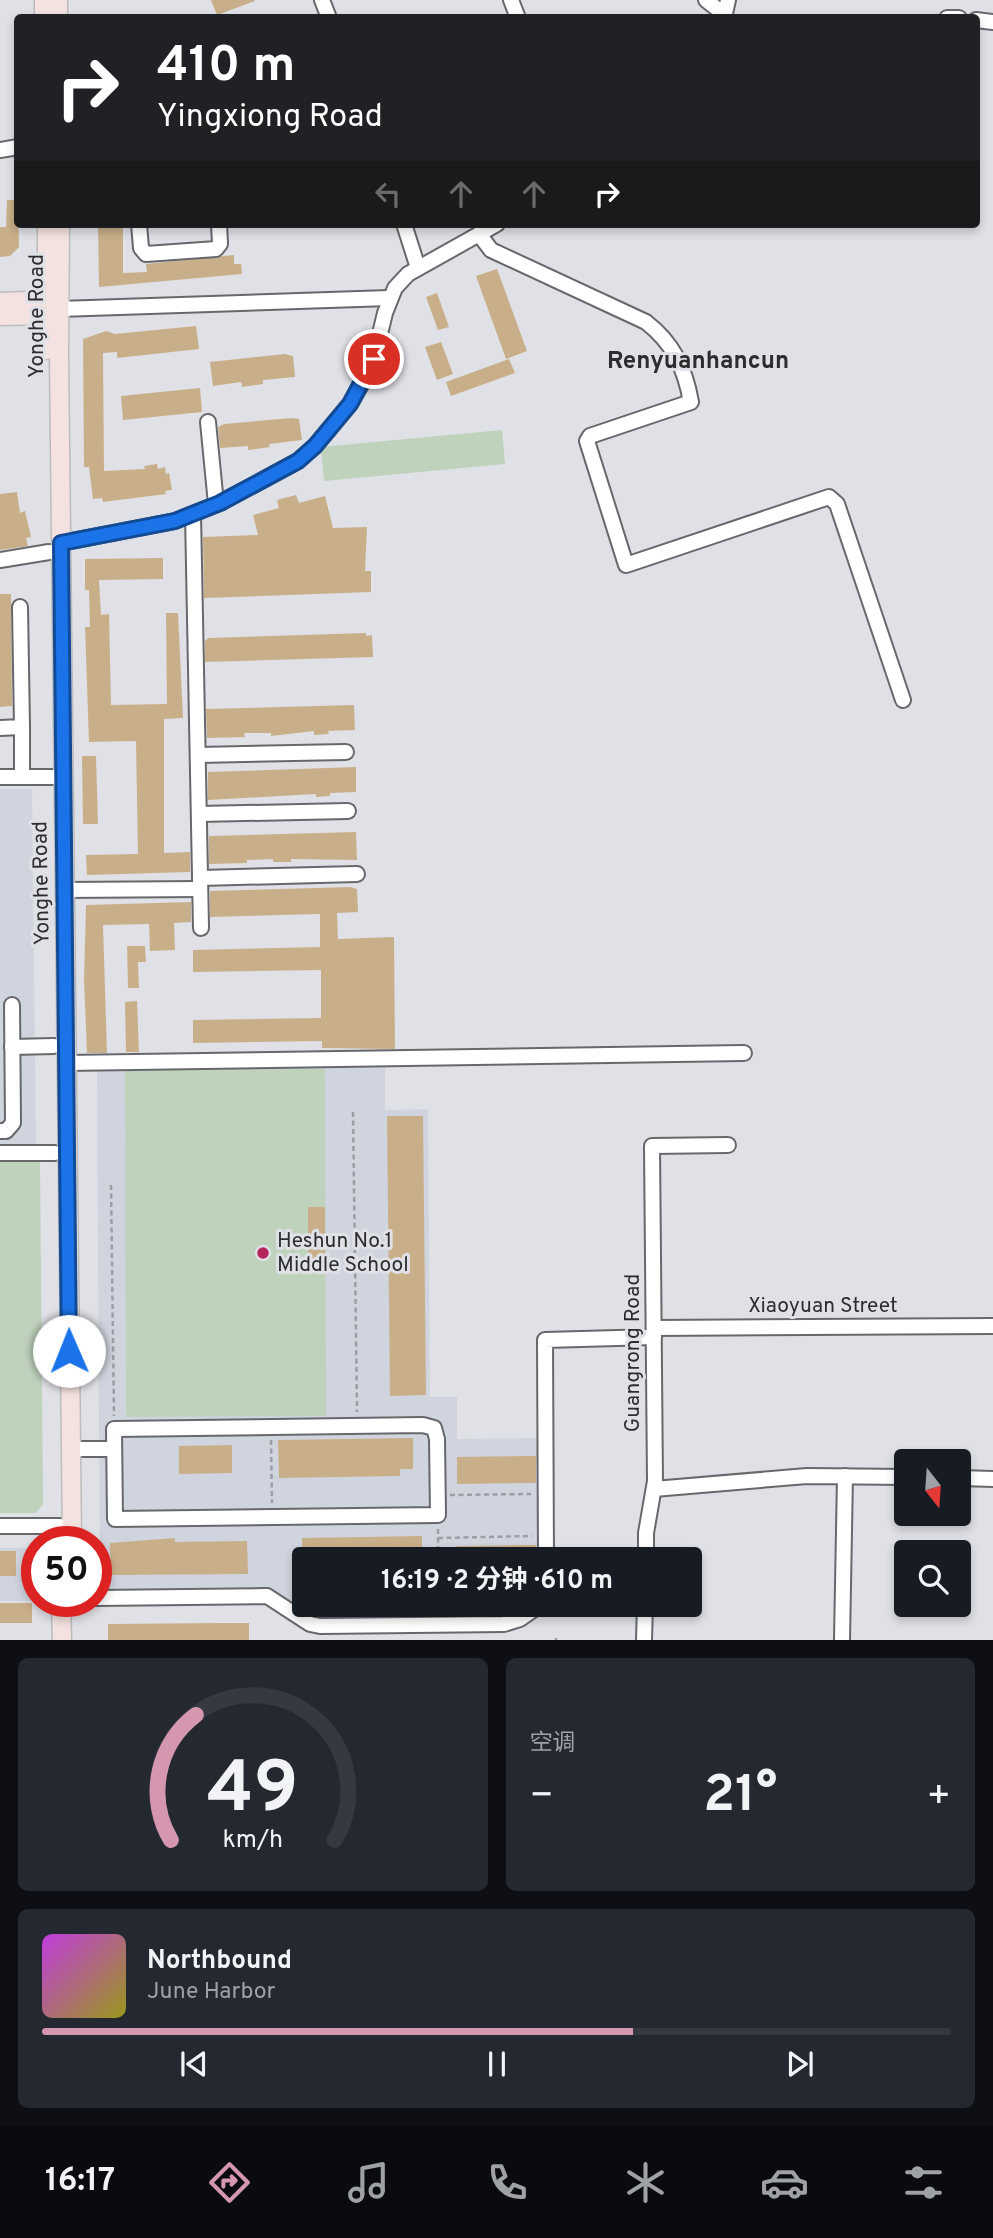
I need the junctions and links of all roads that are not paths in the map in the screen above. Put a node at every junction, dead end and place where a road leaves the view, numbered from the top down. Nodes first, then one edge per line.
1 (706, 0) edge
2 (726, 11) edge
3 (47, 228) edge
4 (60, 228) edge
5 (139, 228) edge
6 (219, 228) edge
7 (405, 228) edge
8 (490, 228) edge
9 (479, 234) junction
10 (418, 268) junction
11 (389, 298) junction
12 (0, 302) edge
13 (54, 308) junction
14 (0, 316) edge
15 (208, 422) dead end
16 (216, 504) junction
17 (193, 514) junction
18 (55, 547) junction
19 (0, 559) edge
20 (20, 607) dead end
21 (903, 700) dead end
22 (22, 727) junction
23 (0, 728) edge
24 (346, 752) dead end
25 (198, 755) junction
26 (0, 777) edge
27 (22, 777) junction
28 (51, 777) junction
29 (348, 811) dead end
30 (199, 814) junction
31 (357, 874) dead end
32 (200, 883) junction
33 (64, 890) junction
34 (201, 929) dead end
35 (12, 1005) dead end
36 (54, 1046) junction
37 (12, 1047) junction
38 (744, 1053) dead end
39 (66, 1063) junction
40 (0, 1131) edge
41 (728, 1145) dead end
42 (0, 1153) edge
43 (55, 1153) junction
44 (993, 1326) edge
45 (654, 1332) junction
46 (70, 1449) junction
47 (114, 1449) junction
48 (845, 1476) junction
49 (894, 1477) edge
50 (971, 1478) edge
51 (993, 1479) edge
52 (654, 1489) junction
53 (0, 1526) edge
54 (60, 1526) edge
55 (72, 1526) edge
56 (21, 1529) edge
57 (546, 1547) edge
58 (647, 1547) edge
59 (112, 1598) edge
60 (292, 1612) edge
61 (61, 1617) edge
62 (73, 1617) edge
63 (300, 1617) edge
64 (523, 1617) edge
65 (645, 1617) edge
66 (62, 1640) edge
67 (74, 1640) edge
68 (644, 1640) edge
69 (842, 1640) edge

1 - 2 street
3 - 13 main road, Yonghe Road
4 - 13 main road, Yonghe Road
5 - 6 street
7 - 10 street
8 - 9 street
9 - 10 street
9 - 21 street
10 - 11 street
11 - 13 street
11 - 16 street
12 - 13 main road
13 - 14 main road
13 - 18 main road, Yonghe Road
15 - 16 street
16 - 17 street
17 - 18 street
17 - 25 street
18 - 19 street
18 - 28 main road, Yonghe Road
18 - 33 main road, Yonghe Road
20 - 22 street
22 - 23 street
22 - 27 street
24 - 25 street
25 - 30 street
26 - 27 street
27 - 28 street
28 - 36 main road, Yonghe Road
29 - 30 street
30 - 32 street
31 - 32 street
32 - 33 street
32 - 34 street
33 - 39 main road, Yonghe Road
35 - 37 street
36 - 37 street
36 - 43 main road, Yonghe Road
37 - 40 street
38 - 39 street
39 - 46 main road, Yonghe Road
41 - 45 street, Guangrong Road
42 - 43 street
43 - 54 main road, Yonghe Road
44 - 45 street, Xiaoyuan Street
45 - 52 street, Guangrong Road
45 - 57 street, Xiaoyuan Street
46 - 47 street
46 - 55 main road, Yonghe Road
47 - 47 street
48 - 49 street
48 - 52 street
48 - 69 street
50 - 51 street
52 - 58 street, Guangrong Road
53 - 56 street
59 - 60 street
61 - 66 main road
62 - 67 main road
63 - 64 street
65 - 68 street

